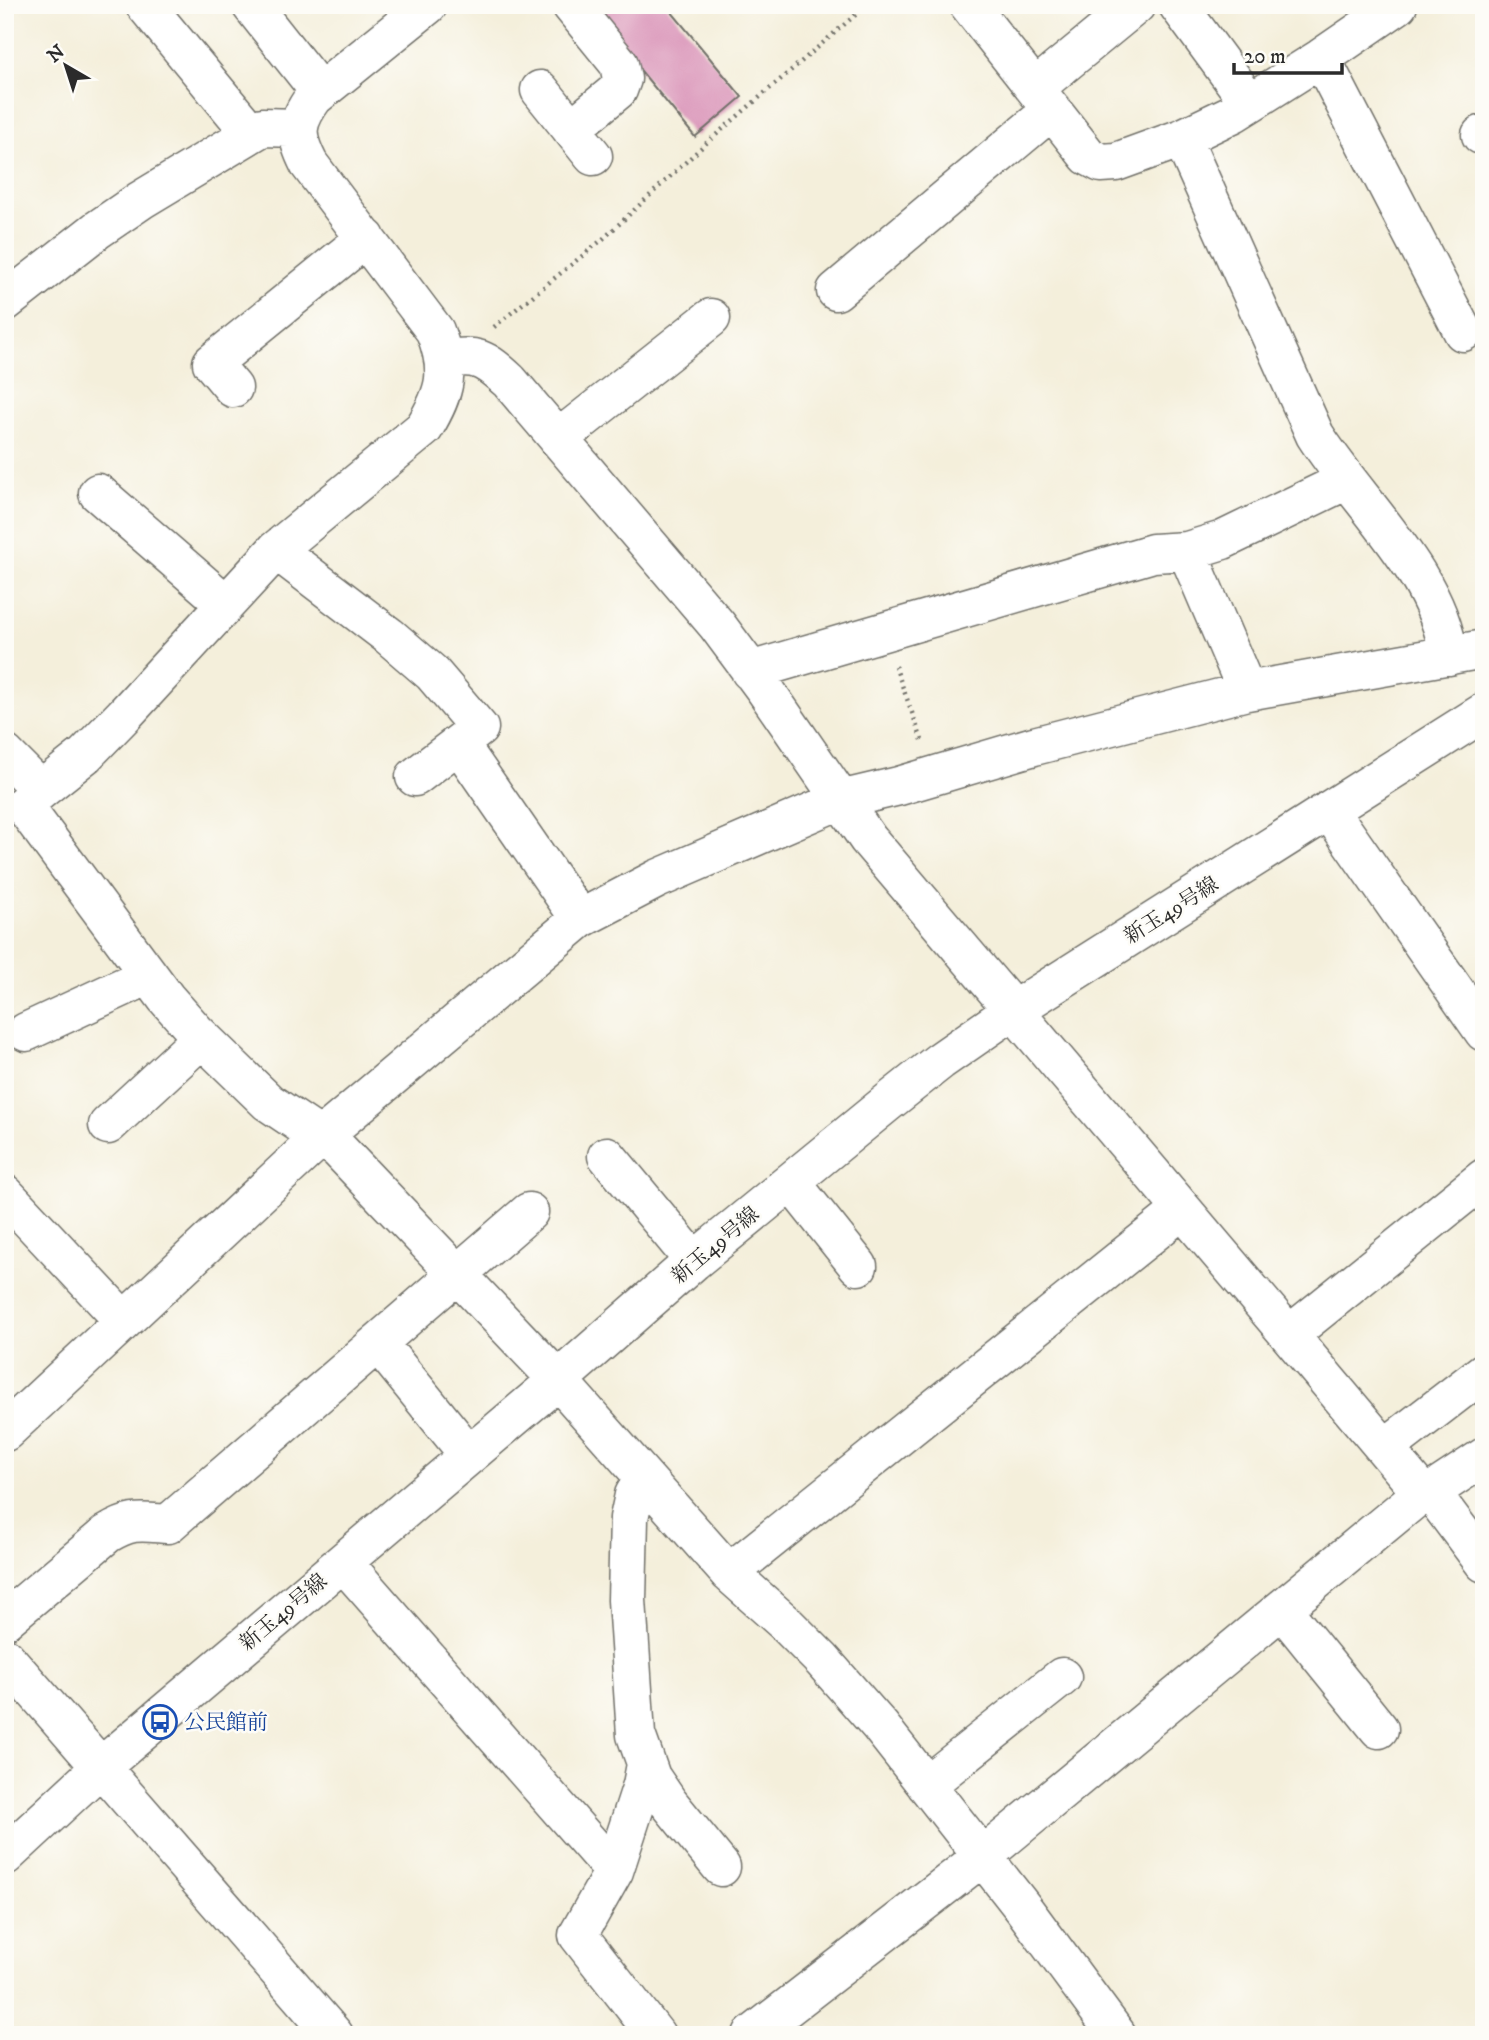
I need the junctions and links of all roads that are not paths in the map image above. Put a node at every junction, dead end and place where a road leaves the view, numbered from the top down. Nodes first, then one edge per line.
1 (145, 5) edge
2 (251, 5) edge
3 (428, 5) edge
4 (571, 5) edge
5 (970, 5) edge
6 (1136, 5) edge
7 (1178, 5) edge
8 (1398, 5) edge
9 (1321, 58) junction
10 (540, 90) dead end
11 (320, 92) junction
12 (1043, 99) junction
13 (1250, 103) junction
14 (298, 128) junction
15 (251, 133) junction
16 (1182, 138) junction
17 (366, 238) junction
18 (836, 291) dead end
19 (9, 293) edge
20 (711, 318) dead end
21 (1463, 332) dead end
22 (459, 358) junction
23 (233, 388) dead end
24 (558, 439) junction
25 (1347, 480) junction
26 (98, 493) dead end
27 (276, 550) junction
28 (1187, 551) junction
29 (226, 604) junction
30 (1466, 653) edge
31 (750, 671) junction
32 (1247, 691) junction
33 (1484, 712) edge
34 (459, 744) junction
35 (5, 754) edge
36 (415, 777) dead end
37 (840, 800) junction
38 (23, 805) edge
39 (1329, 810) junction
40 (580, 919) junction
41 (149, 975) junction
42 (1012, 1011) junction
43 (26, 1032) dead end
44 (1484, 1032) edge
45 (202, 1038) junction
46 (108, 1125) dead end
47 (322, 1136) junction
48 (607, 1156) dead end
49 (1484, 1178) edge
50 (790, 1182) junction
51 (5, 1194) edge
52 (1182, 1210) junction
53 (529, 1212) dead end
54 (694, 1261) junction
55 (858, 1266) dead end
56 (457, 1275) junction
57 (124, 1321) junction
58 (1289, 1335) junction
59 (379, 1343) junction
60 (1484, 1372) edge
61 (558, 1380) junction
62 (5, 1432) edge
63 (1385, 1448) junction
64 (469, 1455) junction
65 (1484, 1457) edge
66 (644, 1477) junction
67 (1427, 1493) junction
68 (343, 1562) junction
69 (1484, 1563) edge
70 (729, 1573) junction
71 (1282, 1609) junction
72 (5, 1620) edge
73 (5, 1657) edge
74 (1062, 1677) dead end
75 (1379, 1729) dead end
76 (646, 1764) junction
77 (102, 1766) junction
78 (926, 1785) junction
79 (5, 1856) edge
80 (982, 1857) junction
81 (721, 1867) dead end
82 (614, 1871) junction
83 (770, 2029) edge
84 (334, 2035) edge
85 (656, 2035) edge
86 (1117, 2035) edge

1 - 15 street
2 - 11 street
3 - 11 street
4 - 10 street
5 - 12 street
6 - 12 street
7 - 13 street
8 - 9 street
9 - 13 street
9 - 21 street
11 - 14 street
12 - 16 street
12 - 18 street
13 - 16 street
14 - 15 street
14 - 17 street
15 - 19 street
16 - 25 street
17 - 22 street
17 - 23 street
20 - 24 street
22 - 24 street
22 - 27 street
24 - 31 street
25 - 28 street
25 - 30 street
26 - 29 street
27 - 29 street
27 - 34 street
28 - 31 street
28 - 32 street
29 - 38 street
30 - 32 street
31 - 37 street
32 - 37 street
33 - 39 street, 新玉49号線
34 - 36 street
34 - 40 street
35 - 38 street
37 - 40 street
37 - 42 street
38 - 41 street
39 - 42 street, 新玉49号線
39 - 44 street
40 - 47 street
41 - 43 street
41 - 45 street
42 - 50 street, 新玉49号線
42 - 52 street
45 - 46 street
45 - 47 street
47 - 56 street
47 - 57 street
48 - 54 street
49 - 58 street
50 - 54 street, 新玉49号線
50 - 55 street
51 - 57 street
52 - 58 street
52 - 70 street
53 - 56 street
54 - 61 street, 新玉49号線
56 - 59 street
56 - 61 street
57 - 62 street
58 - 63 street
59 - 64 street
59 - 72 street
60 - 63 street
61 - 64 street, 新玉49号線
61 - 66 street
63 - 67 street
64 - 68 street, 新玉49号線
65 - 67 street
66 - 70 street
66 - 76 street
67 - 69 street
67 - 71 street
68 - 77 street, 新玉49号線
68 - 82 street
70 - 78 street
71 - 75 street
71 - 80 street
73 - 77 street
74 - 78 street
76 - 81 street
76 - 82 street
77 - 79 street, 新玉49号線
77 - 84 street
78 - 80 street
80 - 83 street
80 - 86 street
82 - 85 street

